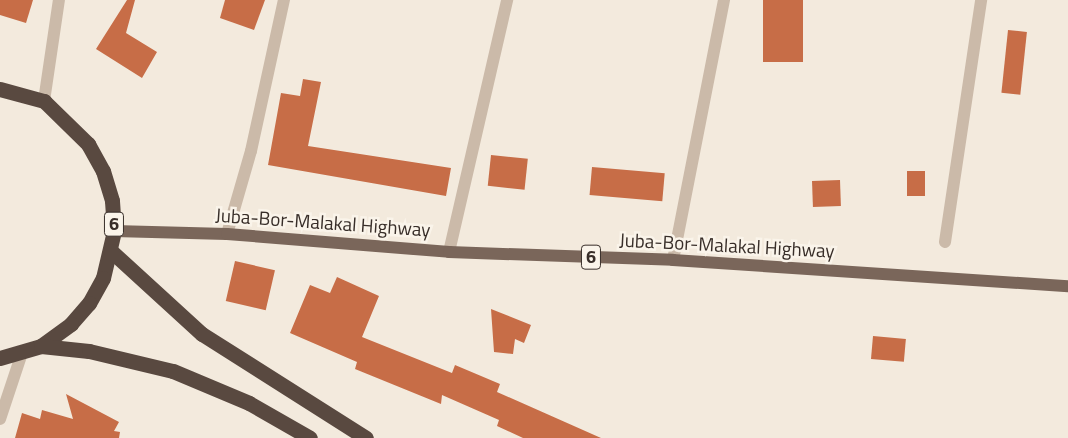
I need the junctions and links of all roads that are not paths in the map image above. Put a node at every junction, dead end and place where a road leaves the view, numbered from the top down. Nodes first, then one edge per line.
1 (59, 0) edge
2 (284, 0) edge
3 (507, 0) edge
4 (724, 0) edge
5 (981, 0) edge
6 (0, 89) edge
7 (44, 101) junction
8 (114, 231) junction
9 (227, 234) junction
10 (944, 242) dead end
11 (111, 251) junction
12 (449, 252) junction
13 (673, 260) junction
14 (1068, 286) edge
15 (41, 346) junction
16 (22, 353) junction
17 (0, 358) edge
18 (0, 419) edge
19 (310, 438) edge
20 (366, 438) edge

1 - 7 street
2 - 9 street
3 - 12 street
4 - 13 street
5 - 10 street
6 - 7 highway, 6
7 - 8 highway, 6
8 - 9 main road, Juba-Bor-Malakal Highway / 6
8 - 11 highway, 6
9 - 12 main road, Juba-Bor-Malakal Highway / 6
11 - 15 highway, 6
11 - 20 highway, 6
12 - 13 main road, Juba-Bor-Malakal Highway / 6
13 - 14 main road, Juba-Bor-Malakal Highway / 6
15 - 16 highway, 6
15 - 19 highway, 6
16 - 17 highway, 6
16 - 18 street

